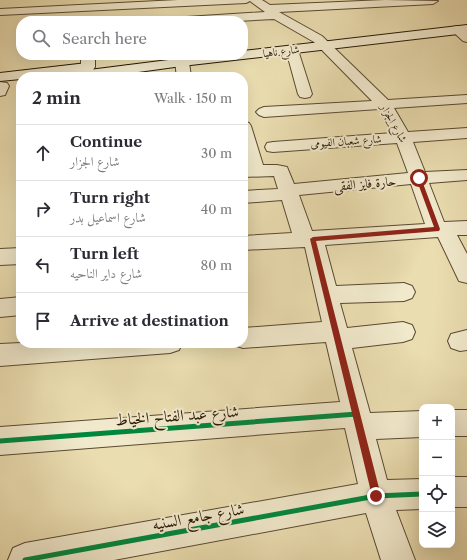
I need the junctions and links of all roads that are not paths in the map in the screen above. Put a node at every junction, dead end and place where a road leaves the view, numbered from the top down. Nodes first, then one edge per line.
1 (246, 0) edge
2 (254, 0) edge
3 (432, 1) edge
4 (107, 7) junction
5 (0, 12) edge
6 (271, 12) junction
7 (108, 16) edge
8 (233, 16) edge
9 (465, 30) edge
10 (322, 42) junction
11 (248, 48) edge
12 (292, 50) junction
13 (248, 54) edge
14 (175, 60) edge
15 (183, 60) edge
16 (88, 61) edge
17 (127, 66) edge
18 (48, 72) edge
19 (110, 72) edge
20 (184, 72) edge
21 (16, 81) edge
22 (16, 84) edge
23 (1, 85) edge
24 (305, 94) dead end
25 (467, 99) edge
26 (384, 104) junction
27 (264, 112) dead end
28 (467, 133) edge
29 (403, 137) junction
30 (273, 146) dead end
31 (248, 159) edge
32 (250, 172) edge
33 (467, 175) edge
34 (419, 178) junction
35 (288, 192) junction
36 (248, 196) edge
37 (467, 228) edge
38 (441, 229) junction
39 (309, 239) junction
40 (248, 244) edge
41 (16, 256) edge
42 (0, 257) edge
43 (467, 275) edge
44 (404, 292) dead end
45 (327, 295) junction
46 (16, 306) edge
47 (0, 308) edge
48 (403, 332) dead end
49 (337, 335) junction
50 (248, 338) edge
51 (99, 348) edge
52 (0, 355) edge
53 (358, 420) junction
54 (467, 422) edge
55 (455, 423) edge
56 (419, 424) edge
57 (0, 441) edge
58 (455, 492) edge
59 (467, 492) edge
60 (419, 494) edge
61 (376, 496) junction
62 (24, 560) edge
63 (398, 560) edge

1 - 4 street
2 - 6 street, شارع الجزار
3 - 6 street
4 - 5 street
4 - 7 street
6 - 8 street
6 - 10 street, شارع الجزار
9 - 10 street, شارع ناهيا
10 - 11 street, شارع ناهيا
10 - 12 street, شارع ناهيا
10 - 26 street, شارع الجزار
12 - 13 street, شارع ناهيا
12 - 24 street
14 - 17 street, شارع ناهيا
15 - 20 street
16 - 17 street, شارع ناهيا
16 - 18 street, شارع ناهيا
17 - 19 street, شارع ناهيا
21 - 23 street, شارع ناهيا
22 - 23 street, شارع ناهيا
25 - 26 street
26 - 27 street
26 - 29 street, شارع الجزار
28 - 29 street, شارع شعبان الفيومى
29 - 30 street, شارع شعبان الفيومى
29 - 34 street, شارع الجزار
31 - 32 street
32 - 35 street
33 - 34 street, حارة فايز الفقى
34 - 35 street, حارة فايز الفقى
34 - 38 street, شارع الجزار
35 - 36 street, حارة فايز الفقى
35 - 39 street
37 - 38 street
38 - 39 street
38 - 43 street, شارع الجزار
39 - 40 street
39 - 45 street
41 - 42 street
44 - 45 street
45 - 49 street
46 - 47 street
48 - 49 street
49 - 50 street
49 - 53 street
51 - 52 street
53 - 56 street, شارع عبد الفتاح الخياط
53 - 57 street, شارع عبد الفتاح الخياط
53 - 61 street
54 - 55 street
58 - 59 street
60 - 61 street, شارع جامع السنيه
61 - 62 street, شارع جامع السنيه
61 - 63 street

